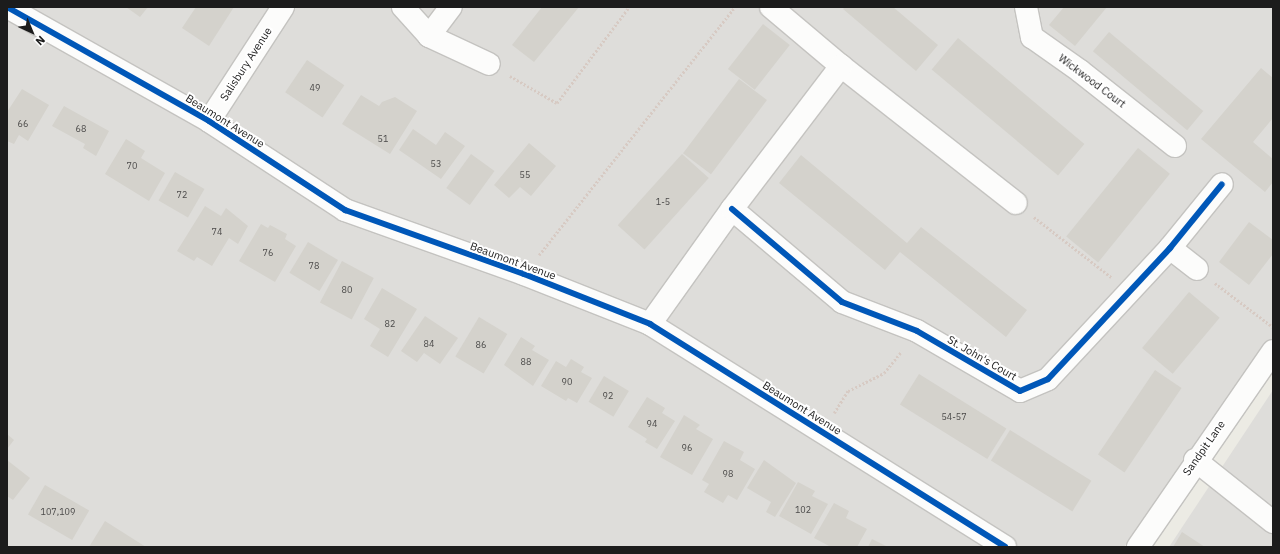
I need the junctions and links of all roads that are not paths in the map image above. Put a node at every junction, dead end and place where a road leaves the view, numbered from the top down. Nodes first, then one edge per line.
1 (7, 7) edge
2 (282, 7) edge
3 (403, 7) edge
4 (451, 7) edge
5 (771, 7) edge
6 (1026, 7) edge
7 (429, 36) junction
8 (489, 64) road end
9 (841, 66) junction
10 (209, 121) junction
11 (1175, 146) dead end
12 (1222, 184) dead end
13 (1016, 203) road end
14 (732, 209) junction
15 (1170, 248) junction
16 (1197, 269) road end
17 (650, 324) junction
18 (1273, 351) edge
19 (1195, 460) junction
20 (1273, 522) edge
21 (1005, 547) edge
22 (1138, 547) edge

1 - 10 street, Beaumont Avenue
2 - 10 street, Salisbury Avenue
3 - 7 street
4 - 7 street
5 - 9 street
6 - 11 street, Wickwood Court
7 - 8 street
9 - 13 street
9 - 14 street
10 - 17 street, Beaumont Avenue
12 - 15 street, St. John's Court
14 - 15 street, St. John's Court
14 - 17 street
15 - 16 street
17 - 21 street, Beaumont Avenue
18 - 19 street, Sandpit Lane
19 - 20 street
19 - 22 street, Sandpit Lane

